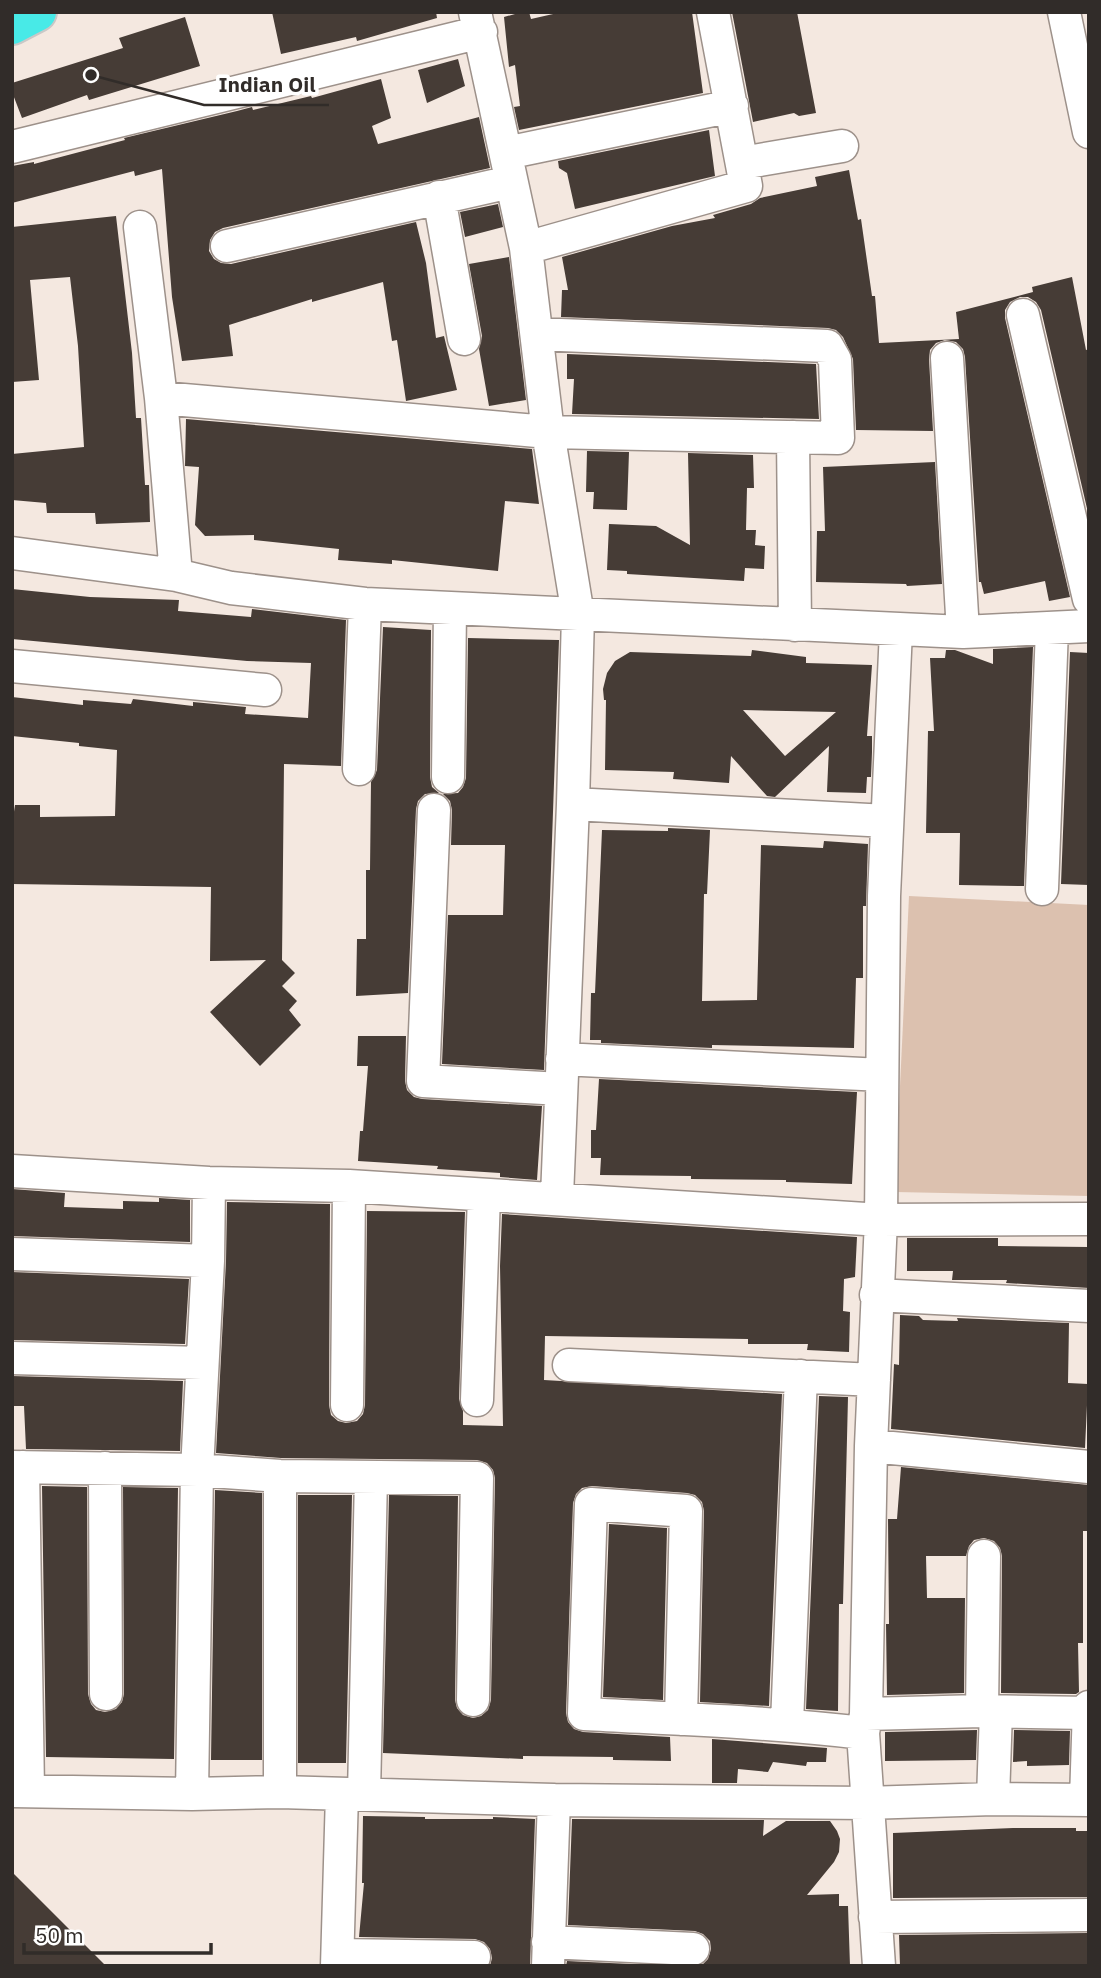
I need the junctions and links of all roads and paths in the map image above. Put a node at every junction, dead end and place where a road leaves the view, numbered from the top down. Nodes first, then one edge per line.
1 (37, 12) edge
2 (713, 12) edge
3 (1064, 12) edge
4 (478, 22) edge
5 (12, 25) edge
6 (732, 106) junction
7 (1089, 132) edge
8 (842, 145) dead end
9 (12, 147) edge
10 (742, 163) junction
11 (508, 167) junction
12 (439, 197) junction
13 (140, 227) dead end
14 (227, 246) dead end
15 (526, 248) junction
16 (1023, 315) dead end
17 (537, 334) junction
18 (464, 339) dead end
19 (947, 358) dead end
20 (161, 398) junction
21 (548, 432) junction
22 (793, 437) junction
23 (12, 554) edge
24 (176, 575) junction
25 (1089, 599) edge
26 (365, 604) junction
27 (450, 609) junction
28 (578, 615) junction
29 (795, 625) junction
30 (1089, 626) edge
31 (1052, 629) junction
32 (896, 630) junction
33 (963, 632) junction
34 (12, 666) edge
35 (265, 690) dead end
36 (359, 769) dead end
37 (448, 777) dead end
38 (573, 804) junction
39 (434, 810) dead end
40 (887, 821) junction
41 (1042, 889) dead end
42 (561, 1074) junction
43 (882, 1075) junction
44 (12, 1171) edge
45 (209, 1183) junction
46 (349, 1186) junction
47 (484, 1195) junction
48 (557, 1198) junction
49 (1089, 1219) edge
50 (880, 1220) junction
51 (12, 1254) edge
52 (208, 1261) junction
53 (877, 1295) junction
54 (1089, 1306) edge
55 (12, 1358) edge
56 (202, 1363) junction
57 (569, 1365) dead end
58 (801, 1377) junction
59 (874, 1380) junction
60 (477, 1400) dead end
61 (347, 1405) dead end
62 (871, 1446) junction
63 (18, 1467) edge
64 (1089, 1467) edge
65 (105, 1468) junction
66 (197, 1470) junction
67 (280, 1476) junction
68 (371, 1477) junction
69 (984, 1556) dead end
70 (106, 1694) dead end
71 (472, 1700) dead end
72 (1089, 1707) edge
73 (989, 1711) junction
74 (1088, 1713) edge
75 (681, 1719) junction
76 (787, 1724) junction
77 (864, 1724) junction
78 (20, 1791) edge
79 (280, 1792) junction
80 (191, 1794) junction
81 (353, 1794) junction
82 (993, 1799) junction
83 (554, 1800) junction
84 (1087, 1800) edge
85 (866, 1803) junction
86 (1089, 1915) edge
87 (875, 1917) junction
88 (693, 1949) dead end
89 (548, 1954) edge
90 (474, 1957) dead end
91 (337, 1961) edge
92 (879, 1966) edge

1 - 5 highway
2 - 6 street
3 - 7 street
4 - 9 street
4 - 11 street
6 - 10 street
6 - 11 street
8 - 10 street
10 - 15 street
11 - 12 street
11 - 15 street
12 - 14 street
12 - 18 street
13 - 20 street
15 - 17 street
16 - 25 street
17 - 21 street
17 - 22 street
19 - 33 street
20 - 21 street
20 - 24 street
21 - 22 street
21 - 28 street
22 - 29 street
23 - 24 street
24 - 26 street
26 - 27 street
26 - 36 street
27 - 28 street
27 - 37 street
28 - 29 street
28 - 38 street
29 - 32 street
30 - 31 street
31 - 33 street
31 - 41 street
32 - 33 street
32 - 40 street
34 - 35 street
38 - 40 street
38 - 42 street
39 - 42 street
40 - 43 street
42 - 43 street
42 - 48 street
43 - 50 street
44 - 45 street
45 - 46 street
45 - 52 street
46 - 47 street
46 - 61 street
47 - 48 street
47 - 60 street
48 - 50 street
49 - 50 street
50 - 53 street
51 - 52 street
52 - 56 street
53 - 54 street
53 - 59 street
55 - 56 street
56 - 66 street
57 - 58 street
58 - 59 street
58 - 76 street
59 - 62 street
62 - 64 street
62 - 77 street
63 - 65 street
63 - 78 street
65 - 66 street
65 - 70 street
66 - 67 street
66 - 80 street
67 - 68 street
67 - 79 street
68 - 71 street
68 - 81 street
69 - 73 street
72 - 74 street
73 - 74 street
73 - 77 street
73 - 82 street
74 - 84 street
75 - 75 street
75 - 76 street
76 - 77 street
77 - 85 street
78 - 80 street
79 - 80 street
79 - 81 street
81 - 83 street
81 - 91 street
82 - 84 street
82 - 85 street
83 - 85 street
83 - 89 street
85 - 87 street
86 - 87 street
87 - 92 street
88 - 89 street
90 - 91 street

